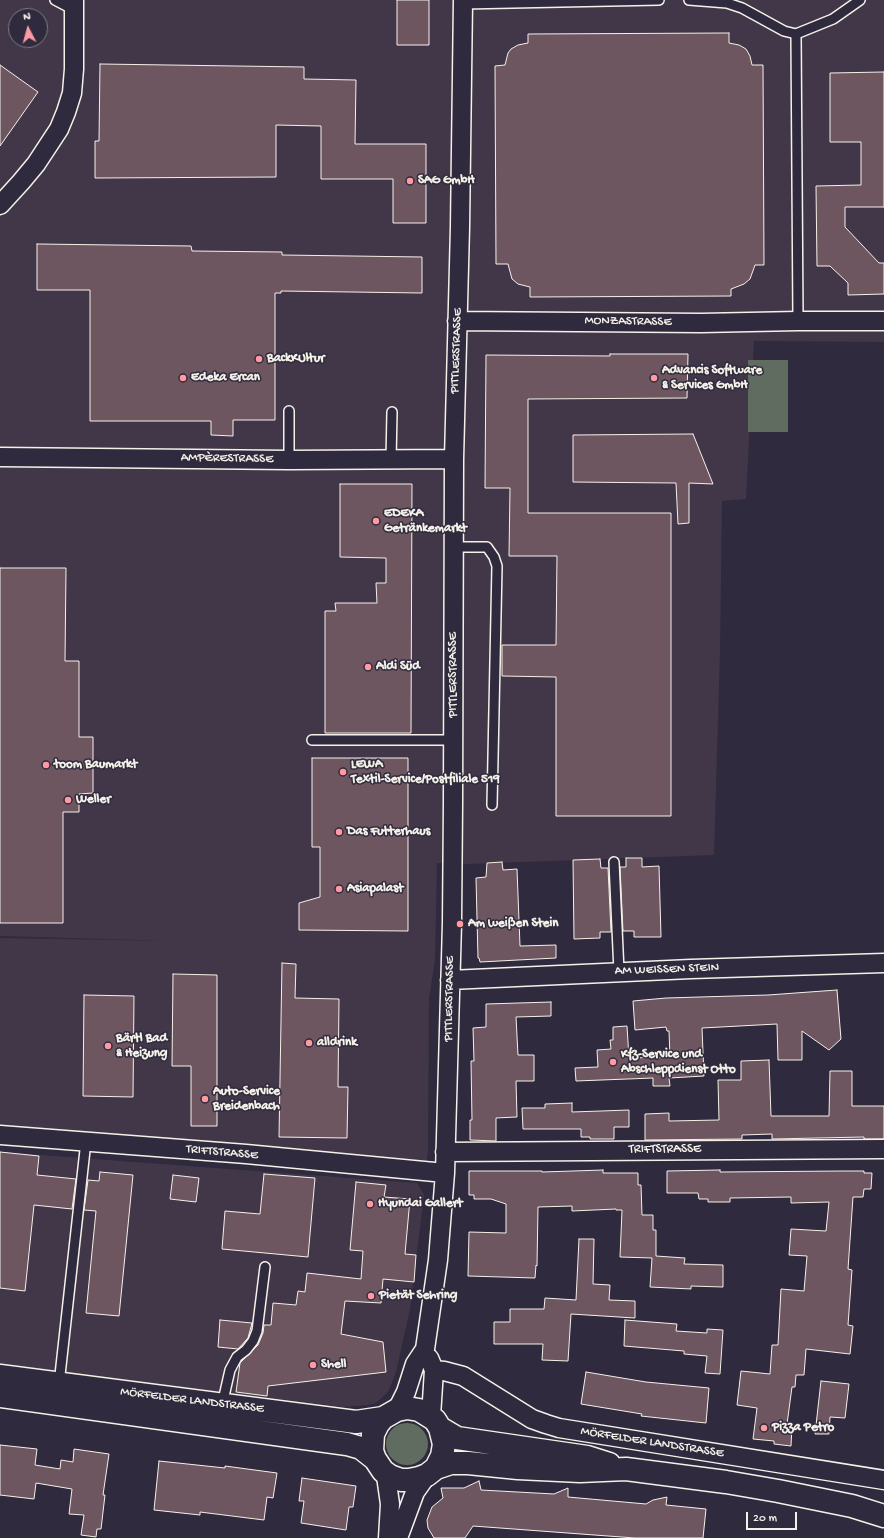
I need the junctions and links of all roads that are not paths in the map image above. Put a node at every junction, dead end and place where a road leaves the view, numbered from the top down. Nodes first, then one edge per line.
1 (55, 0) edge
2 (659, 0) edge
3 (689, 0) edge
4 (860, 0) edge
5 (463, 2) edge
6 (74, 5) edge
7 (796, 34) junction
8 (0, 205) edge
9 (457, 321) junction
10 (798, 321) junction
11 (884, 321) edge
12 (289, 411) dead end
13 (392, 412) dead end
14 (0, 457) edge
15 (454, 459) junction
16 (289, 460) junction
17 (390, 460) junction
18 (454, 547) junction
19 (312, 740) dead end
20 (453, 740) junction
21 (492, 804) dead end
22 (614, 862) dead end
23 (884, 962) edge
24 (619, 972) junction
25 (450, 980) junction
26 (0, 1134) edge
27 (86, 1142) junction
28 (884, 1149) edge
29 (445, 1152) junction
30 (444, 1173) junction
31 (265, 1267) dead end
32 (425, 1348) junction
33 (434, 1370) junction
34 (0, 1376) edge
35 (59, 1384) junction
36 (0, 1396) edge
37 (222, 1405) junction
38 (390, 1414) junction
39 (436, 1422) junction
40 (379, 1465) junction
41 (626, 1469) junction
42 (431, 1471) junction
43 (884, 1480) edge
44 (884, 1516) edge
45 (388, 1538) edge
46 (398, 1538) edge

1 - 6 lane
2 - 5 lane
3 - 7 lane
4 - 7 lane
5 - 9 street, PITTLERSTRASSE
6 - 8 street
7 - 10 lane
9 - 10 street, MONZASTRASSE
9 - 15 street, PITTLERSTRASSE
10 - 11 street, MONZASTRASSE
12 - 16 lane
13 - 17 lane
14 - 16 street, AMPÈRESTRASSE
15 - 17 street, AMPÈRESTRASSE
15 - 18 street, PITTLERSTRASSE
16 - 17 street, AMPÈRESTRASSE
18 - 20 street, PITTLERSTRASSE
18 - 21 lane
19 - 20 lane
20 - 25 street, PITTLERSTRASSE
22 - 24 lane
23 - 24 street, AM WEISSEN STEIN
24 - 25 street, AM WEISSEN STEIN
25 - 29 street, PITTLERSTRASSE
26 - 27 street, TRIFTSTRASSE
27 - 30 street, TRIFTSTRASSE
27 - 35 lane
28 - 29 street, TRIFTSTRASSE
29 - 30 street, PITTLERSTRASSE
30 - 32 street, PITTLERSTRASSE
31 - 37 lane
32 - 33 street
32 - 38 street, PITTLERSTRASSE
33 - 39 street
33 - 43 street, MÖRFELDER LANDSTRASSE
34 - 35 main road, MÖRFELDER LANDSTRASSE
35 - 37 main road, MÖRFELDER LANDSTRASSE
36 - 40 main road, MÖRFELDER LANDSTRASSE
37 - 38 main road, MÖRFELDER LANDSTRASSE
38 - 39 main road, MÖRFELDER LANDSTRASSE
38 - 40 main road
39 - 41 main road, MÖRFELDER LANDSTRASSE
39 - 42 main road
40 - 42 main road, MÖRFELDER LANDSTRASSE
40 - 45 street
41 - 42 main road, MÖRFELDER LANDSTRASSE
41 - 44 main road, MÖRFELDER LANDSTRASSE
42 - 46 street

